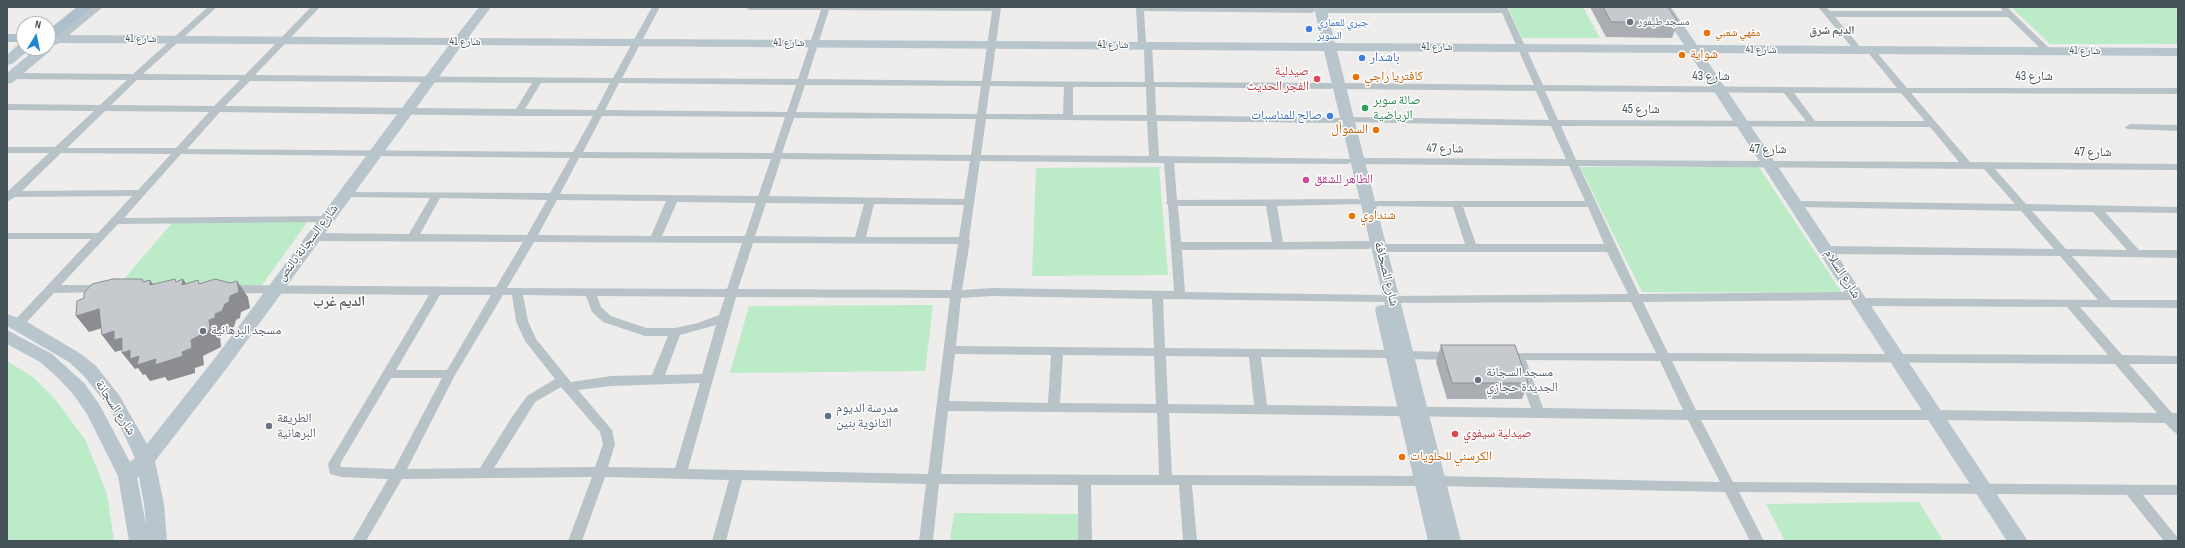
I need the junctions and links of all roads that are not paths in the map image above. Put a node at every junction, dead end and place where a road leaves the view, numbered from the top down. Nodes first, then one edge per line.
1 (73, 7) edge
2 (85, 7) edge
3 (97, 7) edge
4 (213, 7) edge
5 (316, 7) edge
6 (486, 7) edge
7 (656, 7) edge
8 (748, 7) edge
9 (826, 7) edge
10 (1665, 7) edge
11 (2003, 7) edge
12 (887, 8) edge
13 (997, 8) edge
14 (1140, 8) edge
15 (1214, 8) edge
16 (1246, 8) edge
17 (1316, 8) edge
18 (1400, 9) edge
19 (1504, 9) edge
20 (1824, 10) edge
21 (2010, 14) junction
22 (56, 28) edge
23 (56, 30) edge
24 (56, 30) edge
25 (56, 32) edge
26 (178, 38) junction
27 (286, 40) junction
28 (638, 41) junction
29 (460, 42) junction
30 (814, 43) junction
31 (993, 44) junction
32 (1145, 45) junction
33 (1326, 47) junction
34 (1521, 47) junction
35 (1693, 49) junction
36 (1864, 50) junction
37 (2048, 51) junction
38 (2178, 52) edge
39 (16, 54) edge
40 (27, 56) edge
41 (34, 56) edge
42 (7, 61) edge
43 (8, 75) edge
44 (135, 77) junction
45 (247, 78) junction
46 (430, 78) junction
47 (539, 79) junction
48 (616, 79) junction
49 (802, 80) junction
50 (987, 82) junction
51 (1069, 84) junction
52 (1150, 84) junction
53 (1335, 86) junction
54 (1538, 88) junction
55 (1721, 90) junction
56 (1787, 90) junction
57 (1903, 90) junction
58 (2178, 91) edge
59 (7, 107) edge
60 (103, 108) junction
61 (217, 109) junction
62 (407, 112) junction
63 (518, 112) junction
64 (598, 113) junction
65 (790, 114) junction
66 (982, 117) junction
67 (1068, 118) junction
68 (1152, 119) junction
69 (1343, 120) junction
70 (1555, 123) junction
71 (1744, 124) junction
72 (1813, 124) junction
73 (1932, 124) junction
74 (2130, 127) dead end
75 (2178, 128) edge
76 (7, 150) edge
77 (59, 150) junction
78 (179, 151) junction
79 (374, 154) junction
80 (576, 154) junction
81 (777, 155) junction
82 (976, 157) junction
83 (1154, 160) junction
84 (1169, 160) junction
85 (1353, 161) junction
86 (1573, 163) junction
87 (1770, 163) junction
88 (1968, 165) junction
89 (1986, 165) junction
90 (2178, 167) edge
91 (142, 193) junction
92 (344, 194) junction
93 (9, 195) edge
94 (437, 195) junction
95 (554, 196) junction
96 (673, 198) junction
97 (762, 199) junction
98 (870, 200) junction
99 (970, 202) junction
100 (1271, 202) junction
101 (1171, 203) junction
102 (1363, 203) junction
103 (1590, 204) junction
104 (1797, 204) junction
105 (1457, 205) junction
106 (2023, 208) junction
107 (2096, 209) junction
108 (2178, 210) edge
109 (326, 220) junction
110 (115, 221) junction
111 (7, 236) edge
112 (101, 236) junction
113 (312, 237) junction
114 (412, 238) junction
115 (531, 238) junction
116 (655, 239) junction
117 (748, 240) junction
118 (860, 240) junction
119 (965, 241) junction
120 (1278, 245) junction
121 (1175, 246) junction
122 (1374, 246) junction
123 (1472, 248) junction
124 (1611, 248) junction
125 (1827, 250) junction
126 (2064, 254) junction
127 (2137, 254) junction
128 (2178, 254) edge
129 (274, 288) junction
130 (52, 289) junction
131 (116, 289) edge
132 (218, 289) edge
133 (437, 290) junction
134 (499, 291) junction
135 (518, 291) junction
136 (590, 292) junction
137 (731, 294) junction
138 (956, 294) junction
139 (1157, 296) junction
140 (1180, 296) junction
141 (1635, 296) junction
142 (1859, 299) junction
143 (1386, 300) junction
144 (2070, 303) junction
145 (2108, 304) junction
146 (2178, 304) edge
147 (724, 318) junction
148 (11, 326) edge
149 (674, 332) junction
150 (950, 350) junction
151 (1056, 350) junction
152 (1161, 351) junction
153 (1254, 352) junction
154 (1400, 354) junction
155 (1466, 356) edge
156 (1488, 356) edge
157 (1518, 356) junction
158 (1663, 356) junction
159 (1898, 358) junction
160 (2117, 359) junction
161 (2178, 360) edge
162 (387, 374) junction
163 (450, 374) junction
164 (707, 378) junction
165 (656, 379) junction
166 (565, 384) junction
167 (942, 406) junction
168 (1054, 407) junction
169 (1162, 409) junction
170 (1261, 410) junction
171 (1414, 412) junction
172 (1539, 413) junction
173 (1692, 415) junction
174 (1936, 415) junction
175 (2173, 418) edge
176 (2178, 429) edge
177 (145, 460) junction
178 (600, 472) junction
179 (484, 473) junction
180 (680, 473) junction
181 (398, 474) junction
182 (736, 475) junction
183 (127, 476) junction
184 (933, 479) junction
185 (1084, 480) junction
186 (1166, 480) junction
187 (1185, 480) junction
188 (1430, 481) junction
189 (1727, 486) junction
190 (1984, 489) junction
191 (2131, 490) junction
192 (2178, 490) edge
193 (138, 541) edge
194 (157, 541) edge
195 (359, 541) edge
196 (575, 541) edge
197 (719, 541) edge
198 (926, 541) edge
199 (1085, 541) edge
200 (1190, 541) edge
201 (1438, 541) edge
202 (1451, 541) edge
203 (1757, 541) edge
204 (2018, 541) edge
205 (2172, 541) edge

1 - 22 main road
2 - 23 main road
3 - 24 main road
4 - 26 street
5 - 27 street
6 - 29 main road, شارع السجانة بالنص
7 - 28 street
8 - 9 street
9 - 12 street
9 - 30 street
10 - 35 main road, شارع السلام
11 - 21 street
12 - 13 street
13 - 31 street
14 - 15 street
14 - 32 street
15 - 16 street
16 - 17 street
17 - 18 street
17 - 33 main road, شارع الصحافة
18 - 19 street
19 - 34 street
20 - 21 street
20 - 36 street
21 - 37 street
25 - 26 main road, شارع 41
26 - 27 main road, شارع 41
26 - 44 street
27 - 29 main road, شارع 41
27 - 45 street
28 - 29 main road, شارع 41
28 - 30 main road, شارع 41
28 - 48 street
29 - 46 main road, شارع السجانة بالنص
30 - 31 main road, شارع 41
30 - 49 street
31 - 32 main road, شارع 41
31 - 50 street
32 - 33 main road, شارع 41
32 - 52 street
33 - 34 main road, شارع 41
33 - 53 main road, شارع الصحافة
34 - 35 main road, شارع 41
34 - 54 street
35 - 36 main road, شارع 41
35 - 55 main road, شارع السلام
36 - 37 main road, شارع 41
36 - 57 street
37 - 38 main road, شارع 41
39 - 42 main road
40 - 43 main road
41 - 43 main road
43 - 44 street, شارع 43
44 - 45 street, شارع 43
44 - 60 street
45 - 46 street, شارع 43
45 - 61 street
46 - 47 street, شارع 43
46 - 62 main road, شارع السجانة بالنص
47 - 48 street, شارع 43
47 - 63 street
48 - 49 street, شارع 43
48 - 64 street
49 - 50 street, شارع 43
49 - 65 street
50 - 51 street, شارع 43
50 - 66 street
51 - 52 street, شارع 43
51 - 67 street
52 - 53 street, شارع 43
52 - 68 street
53 - 54 street, شارع 43
53 - 69 main road, شارع الصحافة
54 - 55 street, شارع 43
54 - 70 street
55 - 56 street, شارع 43
55 - 71 main road, شارع السلام
56 - 57 street, شارع 43
56 - 72 street
57 - 58 street, شارع 43
57 - 73 street
59 - 60 street, شارع 45
60 - 61 street, شارع 45
60 - 77 street
61 - 62 street, شارع 45
61 - 78 street
62 - 63 street, شارع 45
62 - 79 main road, شارع السجانة بالنص
63 - 64 street, شارع 45
64 - 65 street, شارع 45
64 - 80 street
65 - 66 street, شارع 45
65 - 81 street
66 - 67 street, شارع 45
66 - 82 street
67 - 68 street, شارع 45
68 - 69 street, شارع 45
68 - 83 street
69 - 70 street, شارع 45
69 - 85 main road, شارع الصحافة
70 - 71 street, شارع 45
70 - 86 street
71 - 72 street, شارع 45
71 - 87 main road, شارع السلام
72 - 73 street, شارع 45
73 - 88 street
74 - 75 street
76 - 77 street, شارع 47
77 - 78 street, شارع 47
77 - 93 street
78 - 79 street, شارع 47
78 - 91 street
79 - 80 street, شارع 47
79 - 92 main road, شارع السجانة بالنص
80 - 81 street, شارع 47
80 - 95 street
81 - 82 street, شارع 47
81 - 97 street
82 - 83 street, شارع 47
82 - 99 street
83 - 84 street, شارع 47
84 - 85 street, شارع 47
84 - 101 street
85 - 86 street, شارع 47
85 - 102 main road, شارع الصحافة
86 - 87 street, شارع 47
86 - 103 street
87 - 88 street, شارع 47
87 - 104 main road, شارع السلام
88 - 89 street, شارع 47
89 - 90 street, شارع 47
89 - 106 street
91 - 93 street
91 - 110 street
92 - 94 street
92 - 109 main road, شارع السجانة بالنص
94 - 95 street
94 - 114 street
95 - 96 street
95 - 115 street
96 - 97 street
96 - 116 street
97 - 98 street
97 - 117 street
98 - 99 street
98 - 118 street
99 - 119 street
100 - 101 street
100 - 102 street
100 - 120 street
101 - 121 street
102 - 105 street
102 - 122 main road, شارع الصحافة
103 - 105 street
103 - 124 street
104 - 106 street
104 - 125 main road, شارع السلام
105 - 123 street
106 - 107 street
106 - 126 street
107 - 108 street
107 - 127 street
109 - 110 street
109 - 113 main road, شارع السجانة بالنص
110 - 112 street
111 - 112 street
112 - 130 street
113 - 114 street
113 - 129 main road, شارع السجانة بالنص
114 - 115 street
115 - 116 street
115 - 134 street
116 - 117 street
117 - 118 street
117 - 137 street
118 - 119 street
119 - 138 street
120 - 121 street
120 - 122 street
121 - 140 street
122 - 123 street
122 - 143 main road, شارع الصحافة
123 - 124 street
124 - 141 street
125 - 126 street
125 - 142 main road, شارع السلام
126 - 127 street
126 - 145 street
127 - 128 street
129 - 132 street
129 - 133 street
129 - 177 main road, شارع السجانة بالنص
130 - 131 street
130 - 148 street
133 - 134 street
133 - 162 street
134 - 135 street
134 - 163 street
135 - 136 street
135 - 166 street
136 - 137 street
136 - 149 street
137 - 138 street
137 - 147 street
138 - 139 street
138 - 150 street
139 - 140 street
139 - 152 street
140 - 143 street
141 - 142 street
141 - 143 street
141 - 158 street
142 - 144 street
142 - 159 main road, شارع السلام
143 - 154 main road, شارع الصحافة
144 - 145 street
144 - 160 street
145 - 146 street
147 - 149 street
147 - 164 street
148 - 177 main road, شارع السجانة
148 - 183 main road, شارع السجانة
149 - 165 street
150 - 151 street
150 - 167 street
151 - 152 street
151 - 168 street
152 - 153 street
152 - 169 street
153 - 154 street
153 - 170 street
154 - 155 street
154 - 171 main road, شارع الصحافة
156 - 157 street
157 - 158 street
157 - 172 street
158 - 159 street
158 - 173 street
159 - 160 street
159 - 174 main road, شارع السلام
160 - 161 street
160 - 175 street
162 - 163 street
162 - 181 street
163 - 181 street
164 - 165 street
164 - 180 street
165 - 166 street
166 - 178 street
166 - 179 street
167 - 168 street
167 - 184 street
168 - 169 street
169 - 170 street
169 - 186 street
170 - 171 street
171 - 172 street
171 - 188 main road, شارع الصحافة
172 - 173 street
173 - 174 street
173 - 189 street
174 - 175 street
174 - 190 main road, شارع السلام
175 - 176 street
177 - 183 main road, شارع السجانة بالنص
177 - 194 main road, شارع السجانة
178 - 179 street
178 - 180 street
178 - 196 street
179 - 181 street
180 - 182 street
181 - 195 street
182 - 184 street
182 - 197 street
183 - 193 main road, شارع السجانة
184 - 185 street
184 - 198 street
185 - 186 street
185 - 199 street
186 - 187 street
187 - 188 street
187 - 200 street
188 - 189 street
188 - 201 main road, شارع الصحافة
188 - 202 main road, شارع الصحافة
189 - 190 street
189 - 203 street
190 - 191 street
190 - 204 main road, شارع السلام
191 - 192 street
191 - 205 street

